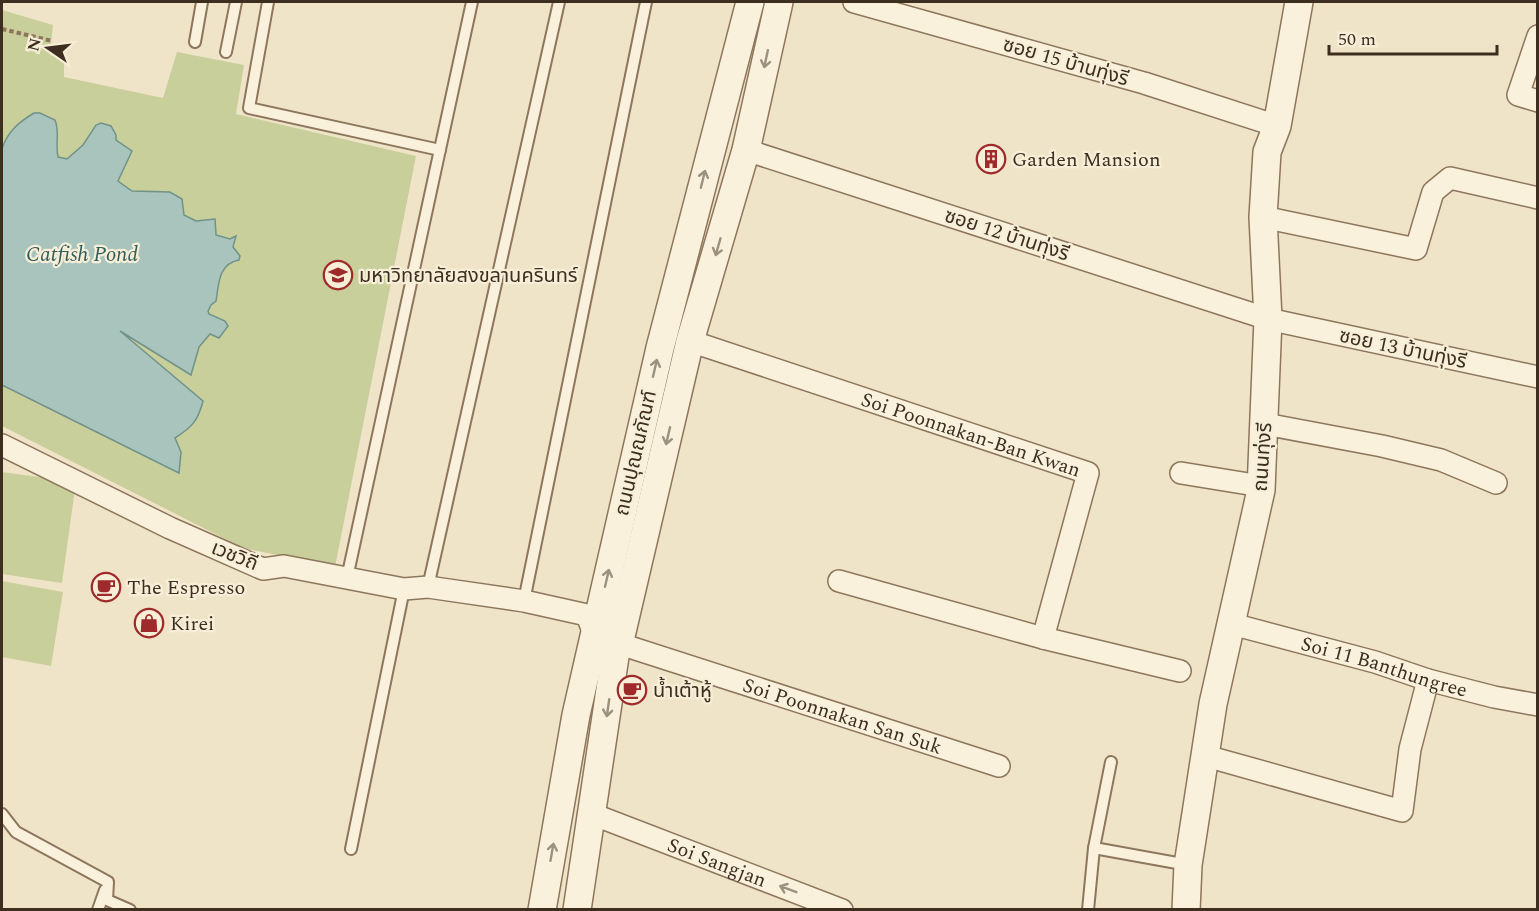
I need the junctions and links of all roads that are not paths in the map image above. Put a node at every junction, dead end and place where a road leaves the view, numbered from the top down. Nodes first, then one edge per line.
1 (202, 2) edge
2 (236, 2) edge
3 (268, 2) edge
4 (472, 2) edge
5 (559, 2) edge
6 (646, 2) edge
7 (750, 2) edge
8 (779, 2) edge
9 (854, 2) edge
10 (1299, 2) edge
11 (1538, 36) edge
12 (195, 42) dead end
13 (226, 52) dead end
14 (1538, 101) edge
15 (1277, 126) junction
16 (713, 140) junction
17 (440, 150) junction
18 (746, 150) junction
19 (1538, 198) edge
20 (1263, 217) junction
21 (1268, 319) junction
22 (690, 342) junction
23 (1538, 377) edge
24 (1265, 424) junction
25 (2, 445) edge
26 (1181, 473) dead end
27 (1496, 483) dead end
28 (1261, 486) junction
29 (347, 578) junction
30 (839, 581) dead end
31 (428, 587) junction
32 (404, 589) junction
33 (524, 601) junction
34 (1232, 624) junction
35 (606, 638) junction
36 (1043, 638) junction
37 (1180, 671) dead end
38 (1428, 680) junction
39 (1538, 705) edge
40 (1206, 756) junction
41 (1111, 762) dead end
42 (999, 766) dead end
43 (2, 814) edge
44 (592, 814) junction
45 (1094, 848) junction
46 (351, 849) dead end
47 (1188, 865) junction
48 (108, 882) junction
49 (98, 909) edge
50 (130, 909) edge
51 (542, 909) edge
52 (577, 909) edge
53 (842, 909) edge
54 (1088, 909) edge
55 (1186, 909) edge

1 - 12 lane
2 - 13 lane
3 - 17 lane
4 - 17 lane
5 - 31 lane
6 - 33 lane
7 - 16 street, ถนนปุณณกัณฑ์
8 -> 18 street, ถนนปุณณกัณฑ์
9 - 15 street, ซอย 15 บ้านทุ่งรี
10 - 15 street, ถนนทุ่งรี
11 - 14 street
15 - 20 street, ถนนทุ่งรี
16 - 18 street
35 -> 16 street, ถนนปุณณกัณฑ์
17 - 29 lane
18 - 21 street, ซอย 12 บ้านทุ่งรี
18 -> 22 street, ถนนปุณณกัณฑ์
19 - 20 street
20 - 21 street, ถนนทุ่งรี
21 - 23 street, ซอย 13 บ้านทุ่งรี
21 - 24 street, ถนนทุ่งรี
22 -> 35 street, ถนนปุณณกัณฑ์
22 - 36 street, Soi Poonnakan-Ban Kwan
24 - 27 street
24 - 28 street, ถนนทุ่งรี
25 - 29 street, เวชวิถี
26 - 28 street
28 - 34 street, ถนนทุ่งรี
29 - 32 street, เวชวิถี
30 - 36 street
31 - 32 street, เวชวิถี
31 - 33 street, เวชวิถี
32 - 46 lane
33 - 35 street, เวชวิถี
34 - 38 street, Soi 11 Banthungree
34 - 40 street, ถนนทุ่งรี
35 - 42 street, Soi Poonnakan San Suk
35 -> 44 street, ถนนปุณณกัณฑ์
51 -> 35 street, ถนนปุณณกัณฑ์
36 - 37 street
38 - 39 street, Soi 11 Banthungree
38 - 40 street
40 - 47 street, ถนนทุ่งรี
41 - 45 lane
43 - 48 lane
44 - 52 street, ถนนปุณณกัณฑ์
53 -> 44 street, Soi Sangjan
45 - 47 lane
45 - 54 lane
47 - 55 street, ถนนทุ่งรี
48 - 49 lane
48 - 50 lane

